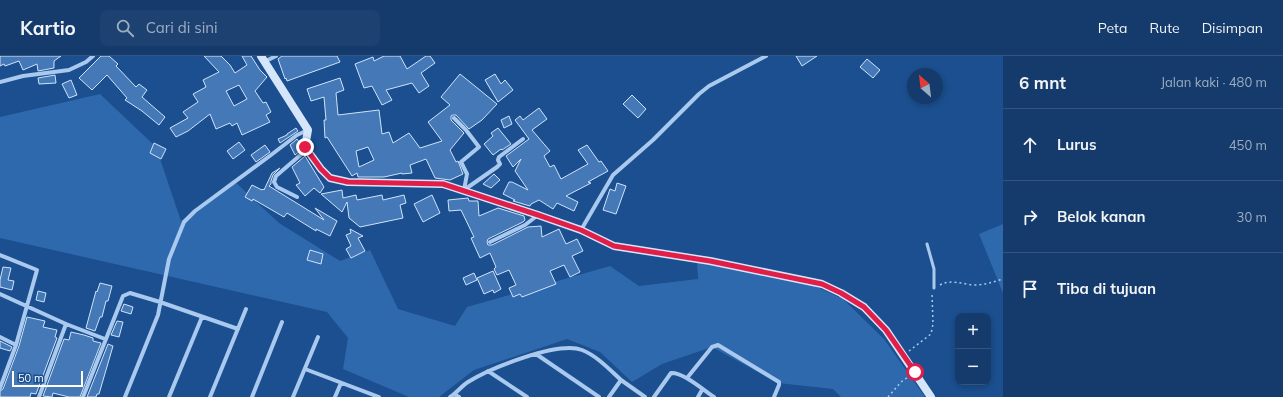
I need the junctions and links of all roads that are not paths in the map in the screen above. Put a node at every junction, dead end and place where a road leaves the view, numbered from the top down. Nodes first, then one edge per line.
1 (93, 56) edge
2 (276, 56) edge
3 (766, 56) edge
4 (263, 59) edge
5 (0, 82) edge
6 (454, 118) dead end
7 (308, 130) junction
8 (523, 139) dead end
9 (305, 147) junction
10 (464, 190) junction
11 (297, 197) dead end
12 (538, 215) junction
13 (581, 230) junction
14 (490, 242) dead end
15 (928, 244) dead end
16 (0, 254) edge
17 (934, 288) road end
18 (0, 294) edge
19 (160, 302) junction
20 (28, 306) junction
21 (246, 309) dead end
22 (202, 317) junction
23 (282, 322) dead end
24 (66, 324) junction
25 (238, 329) junction
26 (0, 337) edge
27 (318, 337) dead end
28 (105, 339) junction
29 (16, 345) junction
30 (536, 354) junction
31 (305, 369) junction
32 (488, 371) junction
33 (2, 376) edge
34 (686, 378) junction
35 (621, 380) junction
36 (341, 383) junction
37 (0, 388) edge
38 (702, 390) junction
39 (452, 395) edge
40 (373, 396) edge
41 (39, 397) edge
42 (83, 397) edge
43 (125, 397) edge
44 (168, 397) edge
45 (210, 397) edge
46 (252, 397) edge
47 (293, 397) edge
48 (335, 397) edge
49 (379, 397) edge
50 (459, 397) edge
51 (526, 397) edge
52 (599, 397) edge
53 (610, 397) edge
54 (645, 397) edge
55 (654, 397) edge
56 (698, 397) edge
57 (714, 397) edge
58 (774, 397) edge
59 (931, 397) edge

1 - 5 street
2 - 4 street
3 - 13 street
4 - 7 street
6 - 10 street
7 - 9 street
7 - 19 street
8 - 10 street
9 - 10 street
9 - 11 street
10 - 12 street
12 - 13 street
12 - 14 street
13 - 59 street
15 - 17 lane
16 - 20 street
18 - 20 street
19 - 22 street
19 - 28 street
19 - 43 street
20 - 24 street
20 - 29 street
21 - 25 street
22 - 25 street
22 - 44 street
23 - 46 street
24 - 28 street
24 - 41 street
25 - 45 street
26 - 29 street
27 - 31 street
28 - 42 street
29 - 33 street
30 - 32 street
30 - 35 street
30 - 52 street
31 - 36 street
31 - 47 street
32 - 39 street
32 - 51 street
33 - 37 street
34 - 38 street
34 - 55 street
34 - 58 street
35 - 53 street
35 - 54 street
36 - 40 street
36 - 48 street
38 - 56 street
38 - 57 street
39 - 50 street
40 - 49 street

